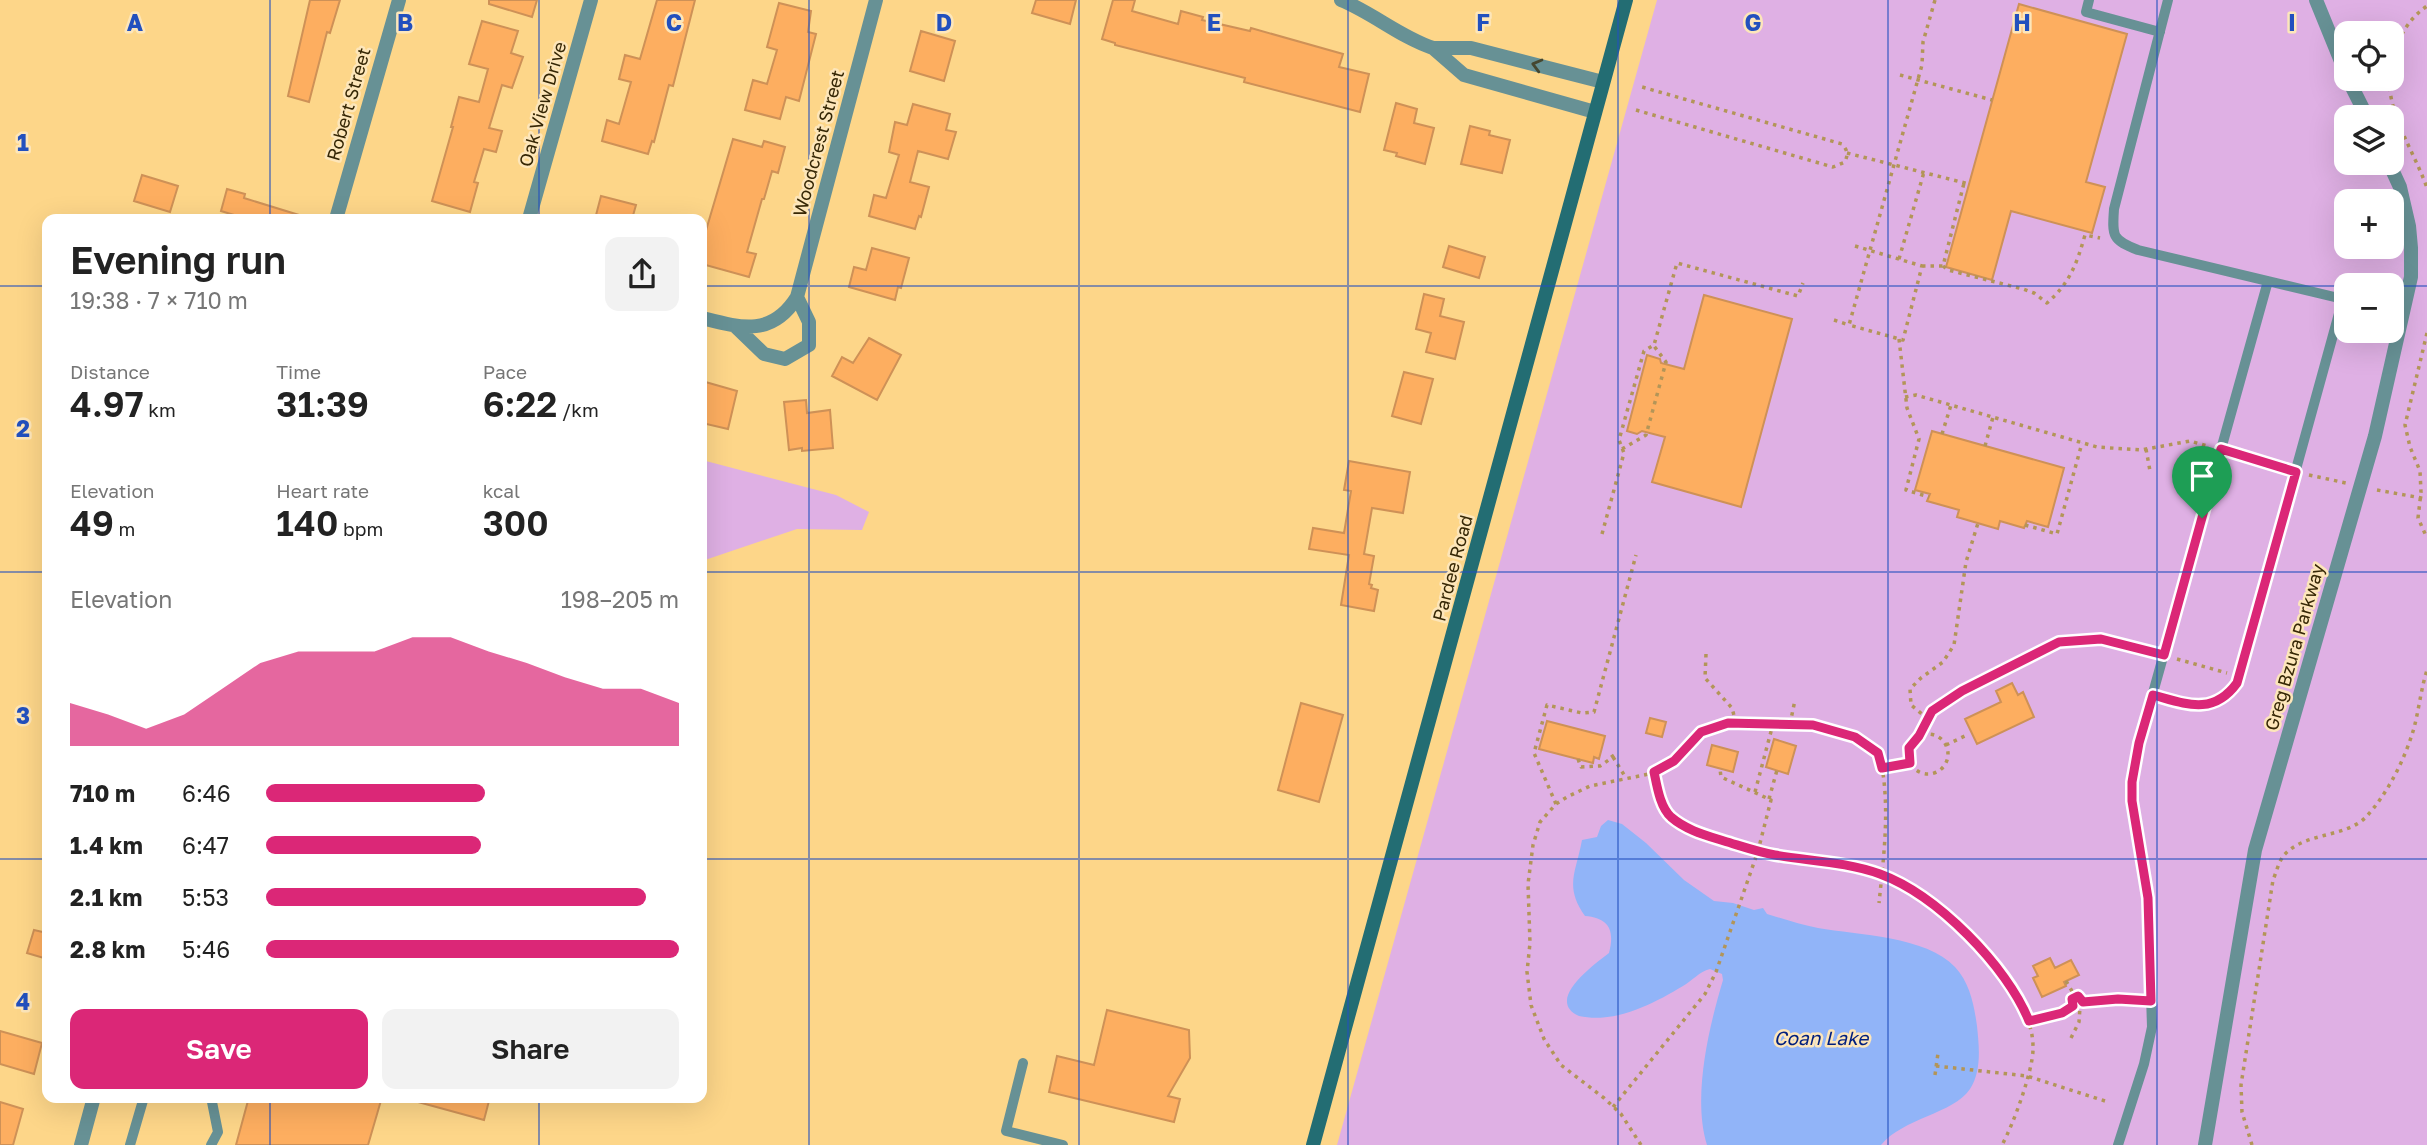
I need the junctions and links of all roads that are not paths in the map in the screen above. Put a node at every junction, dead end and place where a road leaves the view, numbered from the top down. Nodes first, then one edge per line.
1 (398, 0) edge
2 (591, 0) edge
3 (876, 0) edge
4 (1341, 0) edge
5 (1626, 0) edge
6 (2089, 0) edge
7 (2168, 0) edge
8 (2316, 0) edge
9 (2160, 32) junction
10 (2334, 45) edge
11 (1433, 48) junction
12 (1603, 82) junction
13 (1595, 112) junction
14 (2394, 175) edge
15 (337, 214) edge
16 (531, 214) edge
17 (2268, 281) junction
18 (2404, 295) edge
19 (2334, 296) edge
20 (797, 297) junction
21 (707, 319) edge
22 (736, 327) junction
23 (2334, 338) edge
24 (2392, 343) edge
25 (2153, 695) junction
26 (1023, 1063) dead end
27 (92, 1103) edge
28 (142, 1103) edge
29 (212, 1103) edge
30 (81, 1145) edge
31 (130, 1145) edge
32 (211, 1145) edge
33 (1063, 1145) edge
34 (1313, 1145) edge
35 (2118, 1145) edge
36 (2204, 1145) edge

1 - 15 street, Robert Street
2 - 16 street, Oak View Drive
3 - 20 street, Woodcrest Street
4 - 11 street
5 - 12 main road, Pardee Road
6 - 9 lane
7 - 9 lane
8 - 10 street
9 - 17 lane
12 -> 11 street
11 - 13 street
12 - 13 main road, Pardee Road
13 - 34 main road, Pardee Road
14 - 18 street, Greg Bzura Parkway
17 - 19 lane
17 - 25 lane
20 - 22 street, Woodcrest Street
20 - 22 street, Woodcrest Street
21 - 22 street, Woodcrest Street
23 - 25 lane
24 - 36 street, Greg Bzura Parkway
25 - 35 lane
26 - 33 lane
27 - 30 street
28 - 31 lane
29 - 32 lane

